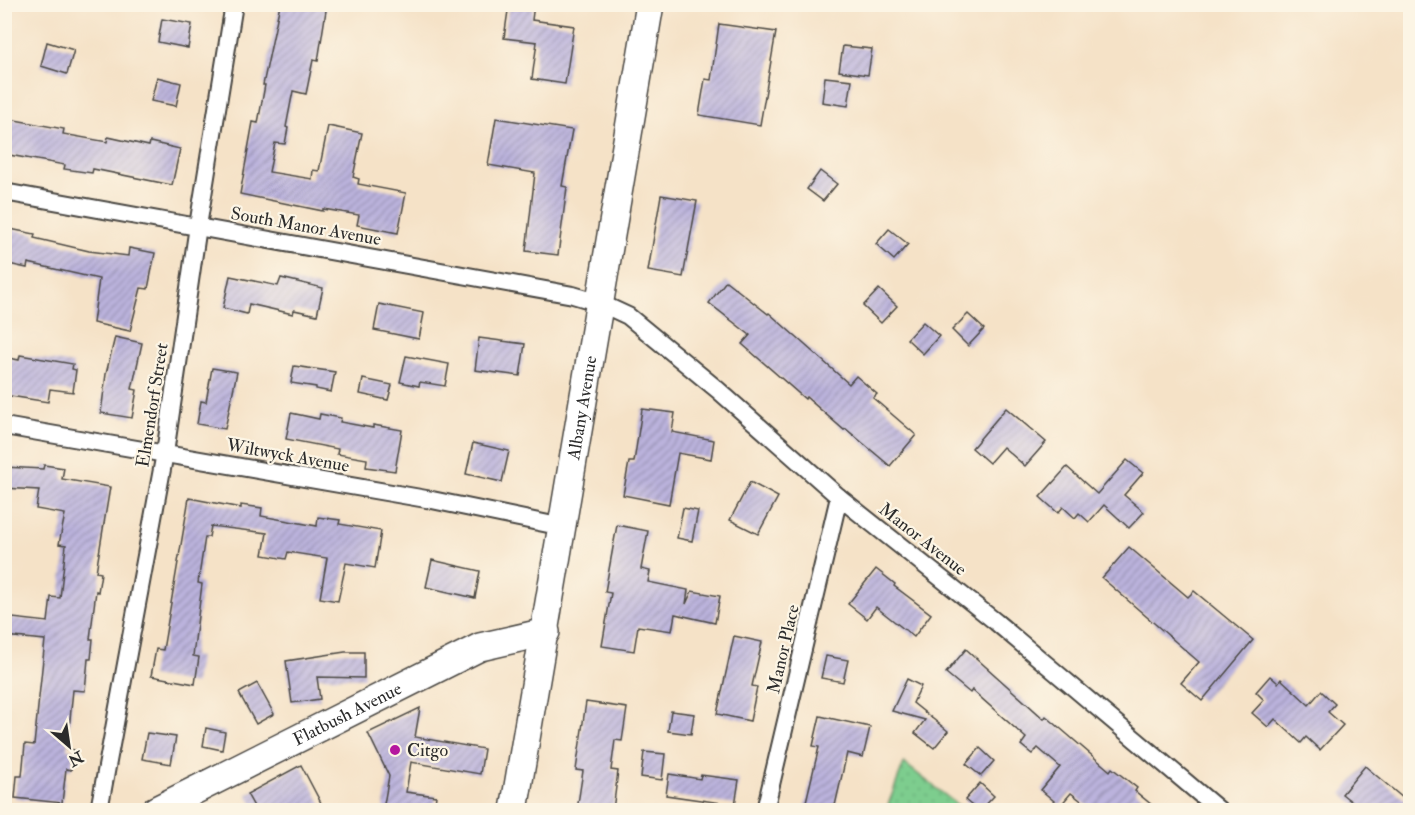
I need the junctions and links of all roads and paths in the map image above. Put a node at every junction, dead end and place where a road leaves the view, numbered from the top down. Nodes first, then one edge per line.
1 (234, 4) edge
2 (650, 4) edge
3 (4, 192) edge
4 (198, 226) junction
5 (600, 303) junction
6 (4, 426) edge
7 (165, 453) junction
8 (839, 497) junction
9 (563, 527) junction
10 (546, 632) junction
11 (99, 810) edge
12 (156, 810) edge
13 (514, 810) edge
14 (765, 810) edge
15 (1219, 810) edge

1 - 4 street, Elmendorf Street
2 - 5 main road, Albany Avenue
3 - 4 street, South Manor Avenue
4 - 5 street, South Manor Avenue
4 - 7 street, Elmendorf Street
5 - 8 street, Manor Avenue
5 - 9 main road, Albany Avenue
6 - 7 street, Wiltwyck Avenue
7 - 9 street, Wiltwyck Avenue
7 - 11 street, Elmendorf Street
8 - 14 street, Manor Place
8 - 15 street, Manor Avenue
9 - 10 main road, Albany Avenue
10 - 12 main road, Flatbush Avenue
10 - 13 main road, Albany Avenue

